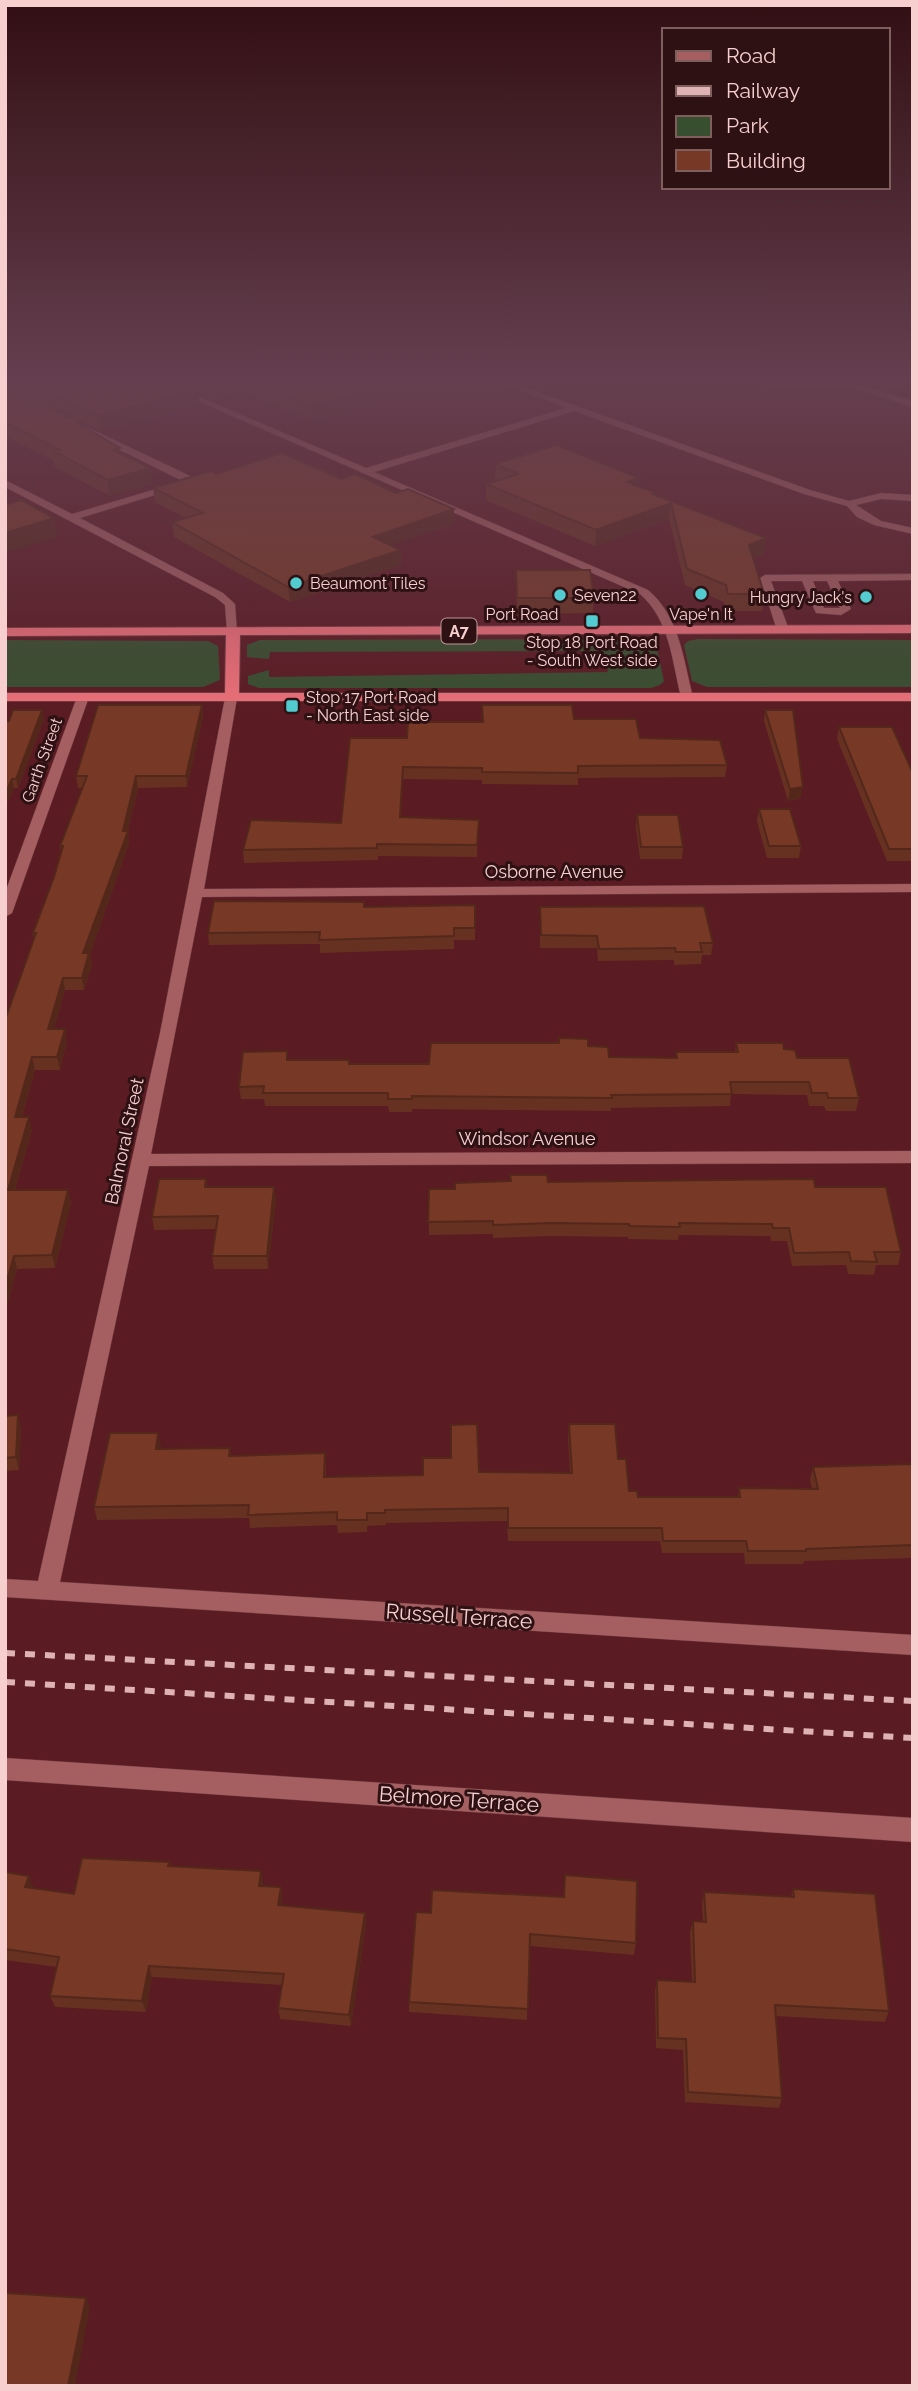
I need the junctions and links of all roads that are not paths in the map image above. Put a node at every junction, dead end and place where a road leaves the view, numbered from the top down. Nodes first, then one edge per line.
1 (27, 495) edge
2 (147, 495) edge
3 (420, 495) edge
4 (816, 495) edge
5 (913, 498) edge
6 (850, 504) junction
7 (71, 518) junction
8 (909, 531) edge
9 (913, 543) edge
10 (806, 578) junction
11 (831, 578) junction
12 (913, 578) edge
13 (913, 629) edge
14 (783, 630) junction
15 (233, 631) junction
16 (670, 631) junction
17 (5, 632) edge
18 (5, 697) edge
19 (83, 697) junction
20 (687, 697) junction
21 (913, 697) edge
22 (231, 698) junction
23 (10, 883) edge
24 (913, 888) edge
25 (196, 893) junction
26 (5, 914) edge
27 (913, 1157) edge
28 (142, 1160) junction
29 (5, 1588) edge
30 (47, 1590) junction
31 (913, 1645) edge
32 (5, 1769) edge
33 (913, 1830) edge

1 - 7 street
2 - 7 street
3 - 16 street
4 - 6 street
5 - 6 street
6 - 8 street
7 - 15 street
8 - 9 street
10 - 11 street
10 - 11 street
10 - 14 street
11 - 12 street
13 - 14 highway, Port Road / A7
14 - 16 highway, Port Road / A7
15 - 16 highway, Port Road / A7
15 - 17 highway, Port Road / A7
15 - 22 highway
16 - 20 street
18 - 19 highway
19 - 22 highway
19 - 23 street, Garth Street
20 - 21 highway
20 - 22 highway
22 - 25 street, Balmoral Street
23 - 26 street, Garth Street
24 - 25 street, Osborne Avenue
25 - 28 street, Balmoral Street
27 - 28 street, Windsor Avenue
28 - 30 street, Balmoral Street
29 - 30 street, Russell Terrace
30 - 31 street, Russell Terrace
32 - 33 street, Belmore Terrace

